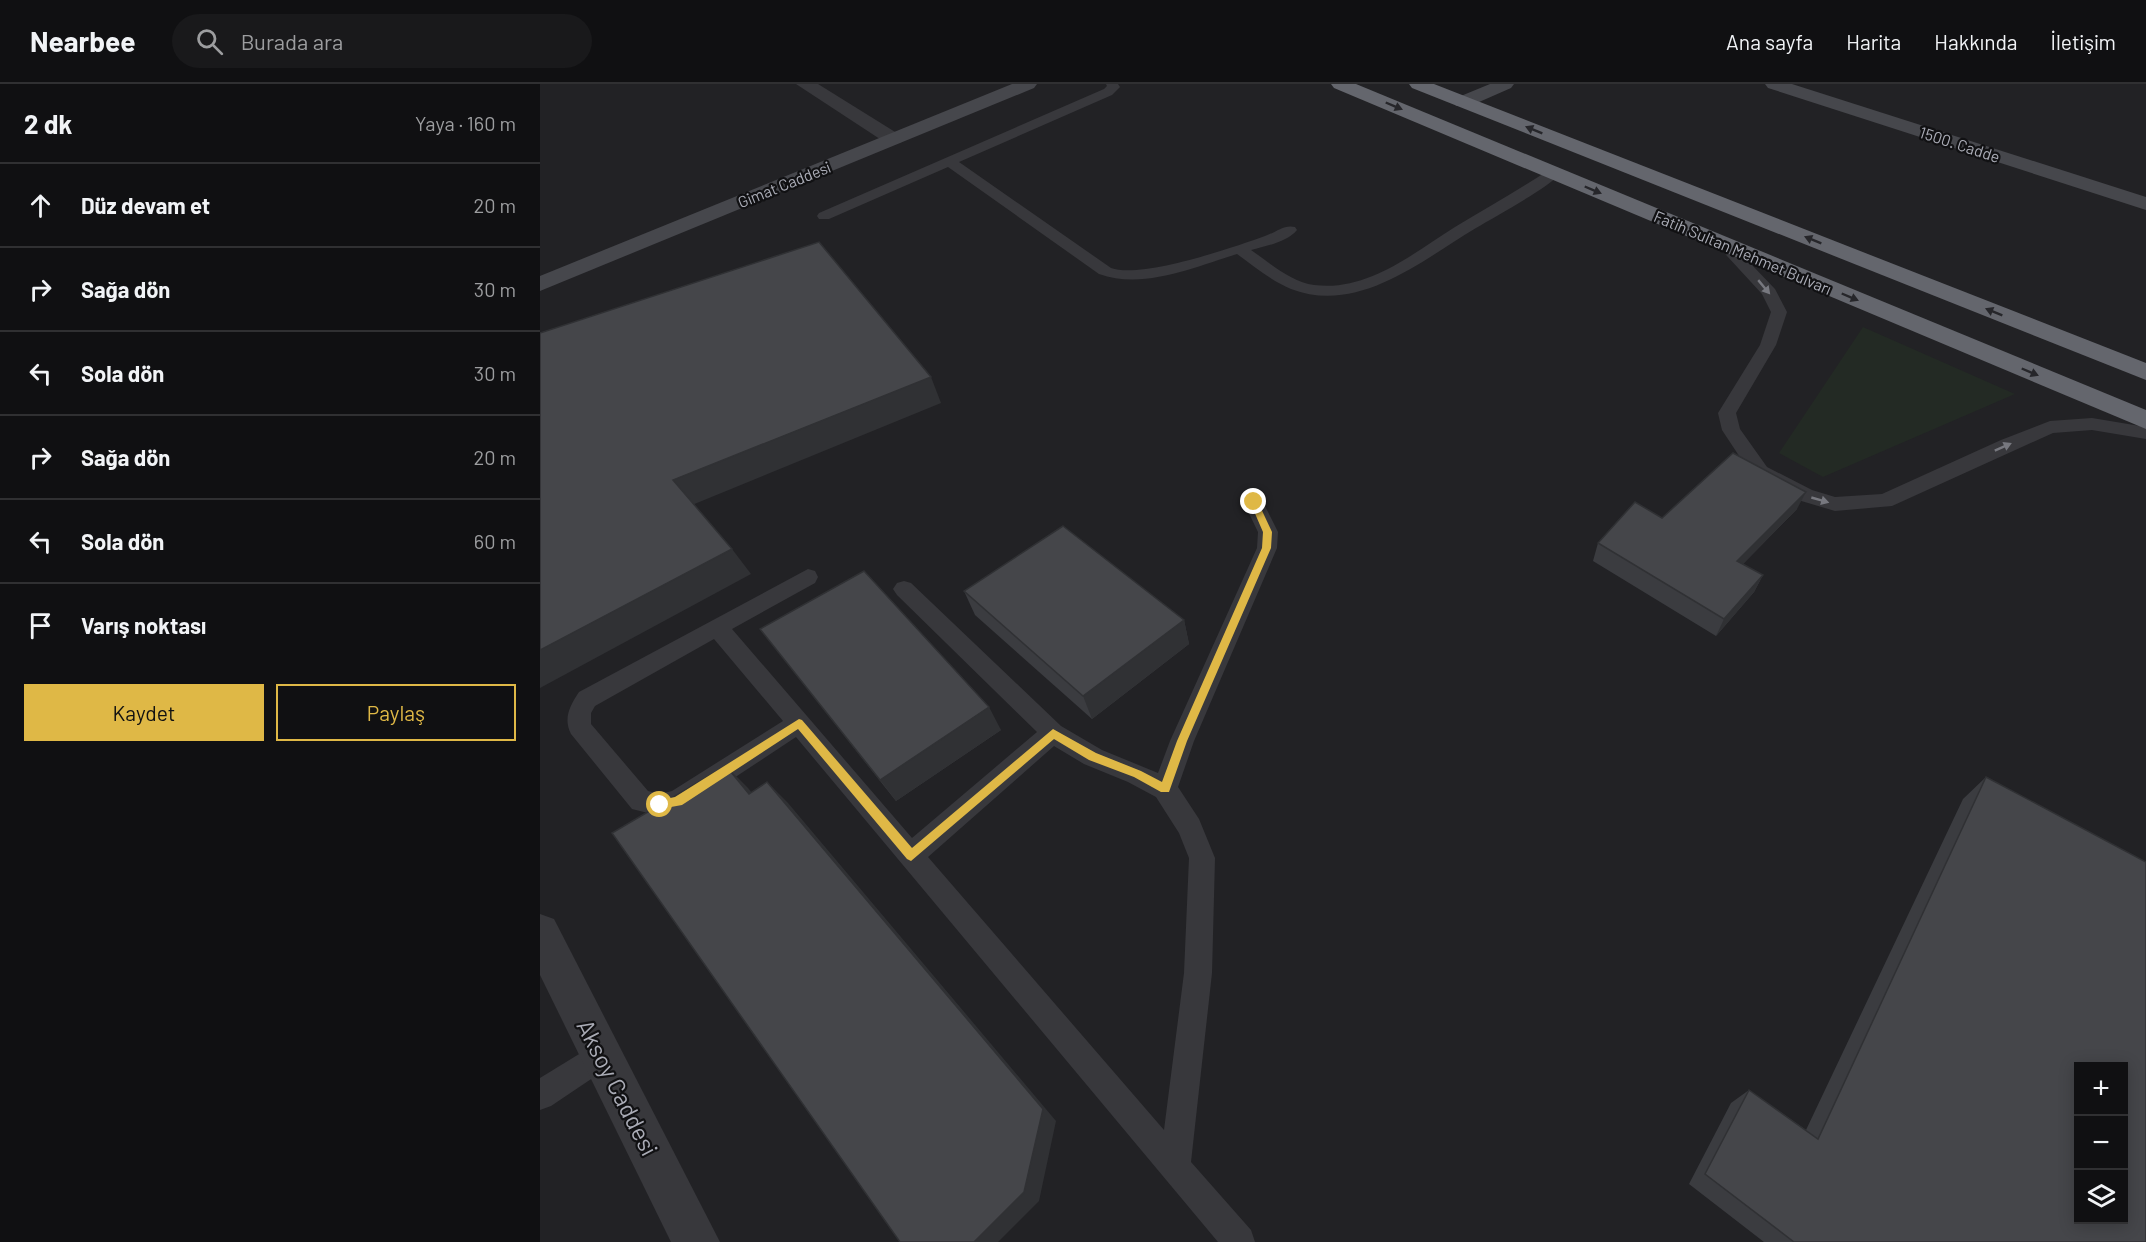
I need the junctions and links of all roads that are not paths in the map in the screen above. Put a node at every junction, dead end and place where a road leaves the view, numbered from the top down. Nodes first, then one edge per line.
1 (805, 84) edge
2 (1028, 84) edge
3 (1112, 84) edge
4 (1340, 84) edge
5 (1418, 84) edge
6 (1505, 84) edge
7 (1774, 84) edge
8 (1463, 102) junction
9 (893, 140) junction
10 (949, 161) junction
11 (1554, 173) junction
12 (2146, 204) edge
13 (824, 216) dead end
14 (1290, 230) dead end
15 (1724, 244) junction
16 (1239, 249) junction
17 (540, 284) edge
18 (2146, 372) edge
19 (2146, 420) edge
20 (2146, 433) edge
21 (1254, 502) dead end
22 (808, 577) dead end
23 (904, 589) dead end
24 (717, 627) junction
25 (799, 723) junction
26 (1053, 733) junction
27 (1165, 789) junction
28 (911, 855) junction
29 (540, 933) edge
30 (602, 1055) junction
31 (540, 1095) edge
32 (1175, 1167) junction
33 (696, 1242) edge
34 (1239, 1242) edge

1 - 9 street
2 - 9 main road, Gimat Caddesi
3 - 10 lane
4 -> 11 highway, Fatih Sultan Mehmet Bulvarı
5 - 8 highway, Fatih Sultan Mehmet Bulvarı
6 - 8 main road
7 - 12 main road, 1500. Cadde
18 -> 8 highway, Fatih Sultan Mehmet Bulvarı
9 - 17 main road, Gimat Caddesi
10 - 13 lane
10 - 16 lane
11 -> 15 highway, Fatih Sultan Mehmet Bulvarı
11 - 16 lane
14 - 16 lane
15 -> 19 highway, Fatih Sultan Mehmet Bulvarı
15 -> 20 lane
21 - 27 lane
22 - 24 lane
23 - 26 lane
24 - 25 lane
24 - 25 lane
25 - 28 lane
26 - 27 lane
26 - 28 lane
27 - 32 lane
28 - 32 lane
29 - 30 street, Aksoy Caddesi
30 - 31 lane
30 - 33 street, Aksoy Caddesi
32 - 34 lane

